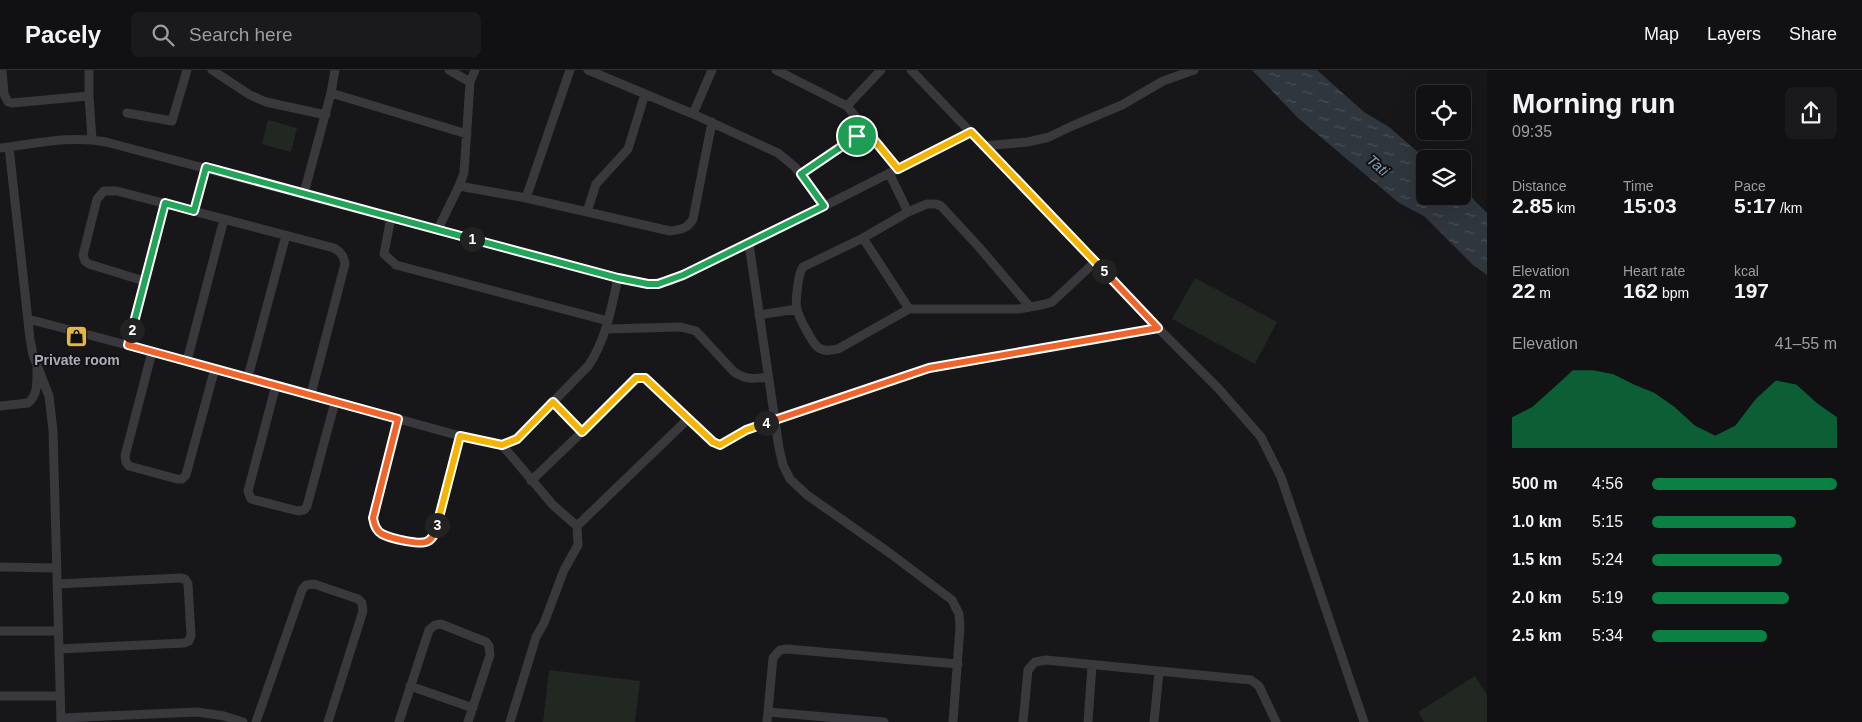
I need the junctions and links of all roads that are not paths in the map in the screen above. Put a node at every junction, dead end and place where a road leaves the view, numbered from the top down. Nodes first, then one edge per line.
1 (2, 70) edge
2 (89, 70) edge
3 (186, 70) edge
4 (212, 70) edge
5 (335, 70) edge
6 (448, 70) edge
7 (475, 70) edge
8 (570, 70) edge
9 (588, 70) edge
10 (712, 70) edge
11 (776, 70) edge
12 (881, 70) edge
13 (911, 70) edge
14 (1194, 70) edge
15 (470, 82) junction
16 (331, 93) junction
17 (645, 94) junction
18 (89, 96) junction
19 (847, 106) junction
20 (127, 113) dead end
21 (693, 114) junction
22 (326, 115) junction
23 (712, 122) junction
24 (866, 130) junction
25 (971, 132) junction
26 (467, 134) junction
27 (92, 139) junction
28 (983, 146) junction
29 (4, 147) edge
30 (206, 167) junction
31 (893, 171) junction
32 (801, 174) junction
33 (459, 186) junction
34 (304, 194) junction
35 (526, 198) junction
36 (165, 203) junction
37 (824, 206) junction
38 (194, 211) junction
39 (587, 212) junction
40 (908, 212) junction
41 (391, 216) junction
42 (224, 219) junction
43 (438, 230) junction
44 (286, 235) junction
45 (863, 238) junction
46 (749, 244) junction
47 (1095, 262) junction
48 (618, 278) junction
49 (144, 282) junction
50 (1030, 307) junction
51 (797, 309) junction
52 (909, 309) junction
53 (759, 314) junction
54 (28, 319) junction
55 (607, 325) junction
56 (1158, 328) junction
57 (128, 345) junction
58 (152, 352) junction
59 (187, 361) junction
60 (37, 367) junction
61 (215, 368) junction
62 (248, 377) junction
63 (768, 377) junction
64 (276, 385) junction
65 (311, 394) junction
66 (335, 402) junction
67 (553, 402) junction
68 (0, 406) edge
69 (398, 419) junction
70 (775, 419) junction
71 (688, 420) junction
72 (582, 432) junction
73 (460, 436) junction
74 (502, 445) junction
75 (532, 481) junction
76 (577, 526) junction
77 (0, 567) edge
78 (56, 568) junction
79 (57, 584) junction
80 (0, 631) edge
81 (58, 631) junction
82 (59, 649) junction
83 (958, 664) junction
84 (1092, 665) junction
85 (1159, 672) junction
86 (410, 686) junction
87 (0, 696) edge
88 (60, 696) junction
89 (473, 708) junction
90 (768, 712) junction
91 (61, 720) edge
92 (243, 722) edge
93 (256, 722) edge
94 (328, 722) edge
95 (399, 722) edge
96 (468, 722) edge
97 (510, 722) edge
98 (768, 722) edge
99 (884, 722) edge
100 (953, 722) edge
101 (1023, 722) edge
102 (1088, 722) edge
103 (1154, 722) edge
104 (1276, 722) edge
105 (1364, 722) edge

1 - 18 street
2 - 18 street
3 - 20 street
4 - 22 street
5 - 16 street
6 - 15 street
7 - 15 street
8 - 35 street
9 - 17 street
10 - 21 street
11 - 19 street
12 - 19 street
13 - 25 street
14 - 28 street
15 - 26 street
16 - 22 street
16 - 26 street
17 - 21 street
17 - 39 street
18 - 27 street
19 - 24 street
21 - 23 street
22 - 34 street
23 - 32 street
23 - 39 street
24 - 31 street
24 - 32 street
25 - 28 street
25 - 31 street
26 - 33 street
27 - 29 street
27 - 30 street
28 - 47 street
29 - 54 street
30 - 34 street
30 - 38 street
31 - 37 street
31 - 40 street
32 - 37 street
33 - 35 street
33 - 43 street
34 - 41 street
35 - 39 street
36 - 38 street
36 - 49 street
36 - 49 street
37 - 46 street
38 - 42 street
40 - 45 street
40 - 50 street
41 - 43 street
41 - 55 street
42 - 44 street
42 - 59 street
43 - 48 street
44 - 62 street
44 - 65 street
45 - 51 street
45 - 52 street
46 - 48 street
46 - 53 street
47 - 50 street
47 - 56 street
48 - 55 street
49 - 57 street
50 - 52 street
51 - 52 street
51 - 53 street
53 - 63 street
54 - 57 street
54 - 60 street
55 - 63 street
55 - 67 street
56 - 70 street
56 - 105 street
57 - 58 street
58 - 59 street
58 - 61 street
59 - 61 street
60 - 68 street
60 - 78 street
61 - 62 street
62 - 64 street
63 - 70 street
64 - 65 street
64 - 66 street
65 - 66 street
66 - 69 street
67 - 72 street
67 - 74 street
69 - 73 street
69 - 73 street
70 - 71 street
70 - 83 street
71 - 72 street
71 - 76 street
72 - 75 street
73 - 74 street
74 - 75 street
75 - 76 street
76 - 97 street
77 - 78 street
78 - 79 street
79 - 81 street
79 - 82 street
80 - 81 street
81 - 82 street
82 - 88 street
83 - 90 street
83 - 100 street
84 - 85 street
84 - 101 street
84 - 102 street
85 - 103 street
85 - 104 street
86 - 89 street
86 - 89 street
86 - 95 street
87 - 88 street
88 - 91 street
89 - 96 street
90 - 98 street
90 - 99 street
91 - 92 street
93 - 94 street

